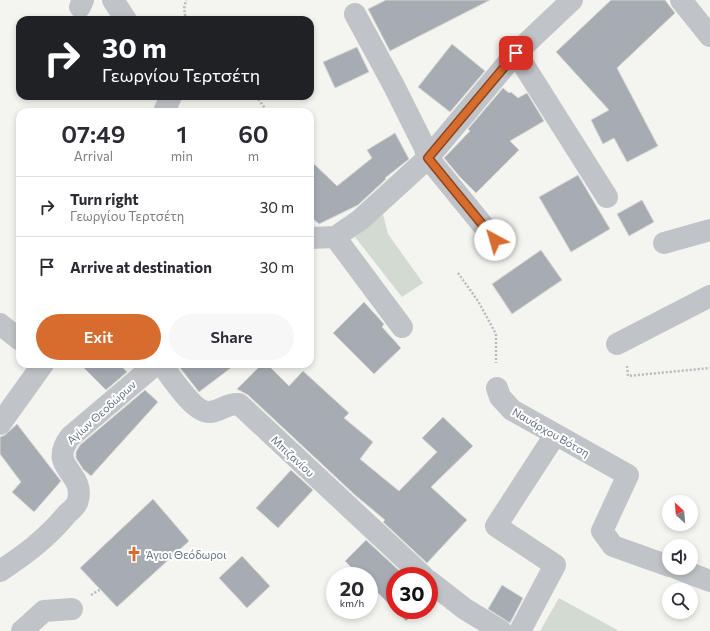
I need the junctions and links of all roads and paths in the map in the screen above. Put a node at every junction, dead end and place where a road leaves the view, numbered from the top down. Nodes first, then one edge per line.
1 (113, 0) edge
2 (186, 0) edge
3 (572, 0) edge
4 (681, 0) edge
5 (355, 14) dead end
6 (123, 16) edge
7 (185, 16) edge
8 (710, 36) edge
9 (516, 53) junction
10 (428, 158) junction
11 (607, 197) dead end
12 (710, 230) edge
13 (335, 237) junction
14 (314, 238) edge
15 (495, 240) dead end
16 (664, 243) dead end
17 (458, 273) dead end
18 (710, 296) edge
19 (0, 324) edge
20 (402, 327) dead end
21 (16, 337) edge
22 (617, 344) dead end
23 (627, 364) dead end
24 (40, 368) edge
25 (151, 368) edge
26 (164, 368) edge
27 (710, 368) edge
28 (497, 388) joint
29 (0, 424) edge
30 (555, 435) junction
31 (662, 564) edge
32 (413, 567) edge
33 (0, 571) edge
34 (694, 575) edge
35 (710, 581) edge
36 (438, 588) edge
37 (72, 609) dead end
38 (22, 631) edge
39 (501, 631) edge
40 (520, 631) edge

1 - 6 street
2 - 7 path
3 - 9 street
4 - 8 street
5 - 10 street
9 - 10 street
9 - 11 street
10 - 13 street
10 - 15 street
12 - 16 street
13 - 14 street
13 - 20 street
17 - 28 path
18 - 22 street
19 - 21 street
23 - 27 path
24 - 29 street
25 - 33 street, Αγίων Θεοδώρων
26 - 32 street, Μπιζανίου
28 - 30 street, Ναυάρχου Βότση
30 - 31 street, Ναυάρχου Βότση
30 - 40 street
34 - 35 street
36 - 39 street
37 - 38 street

